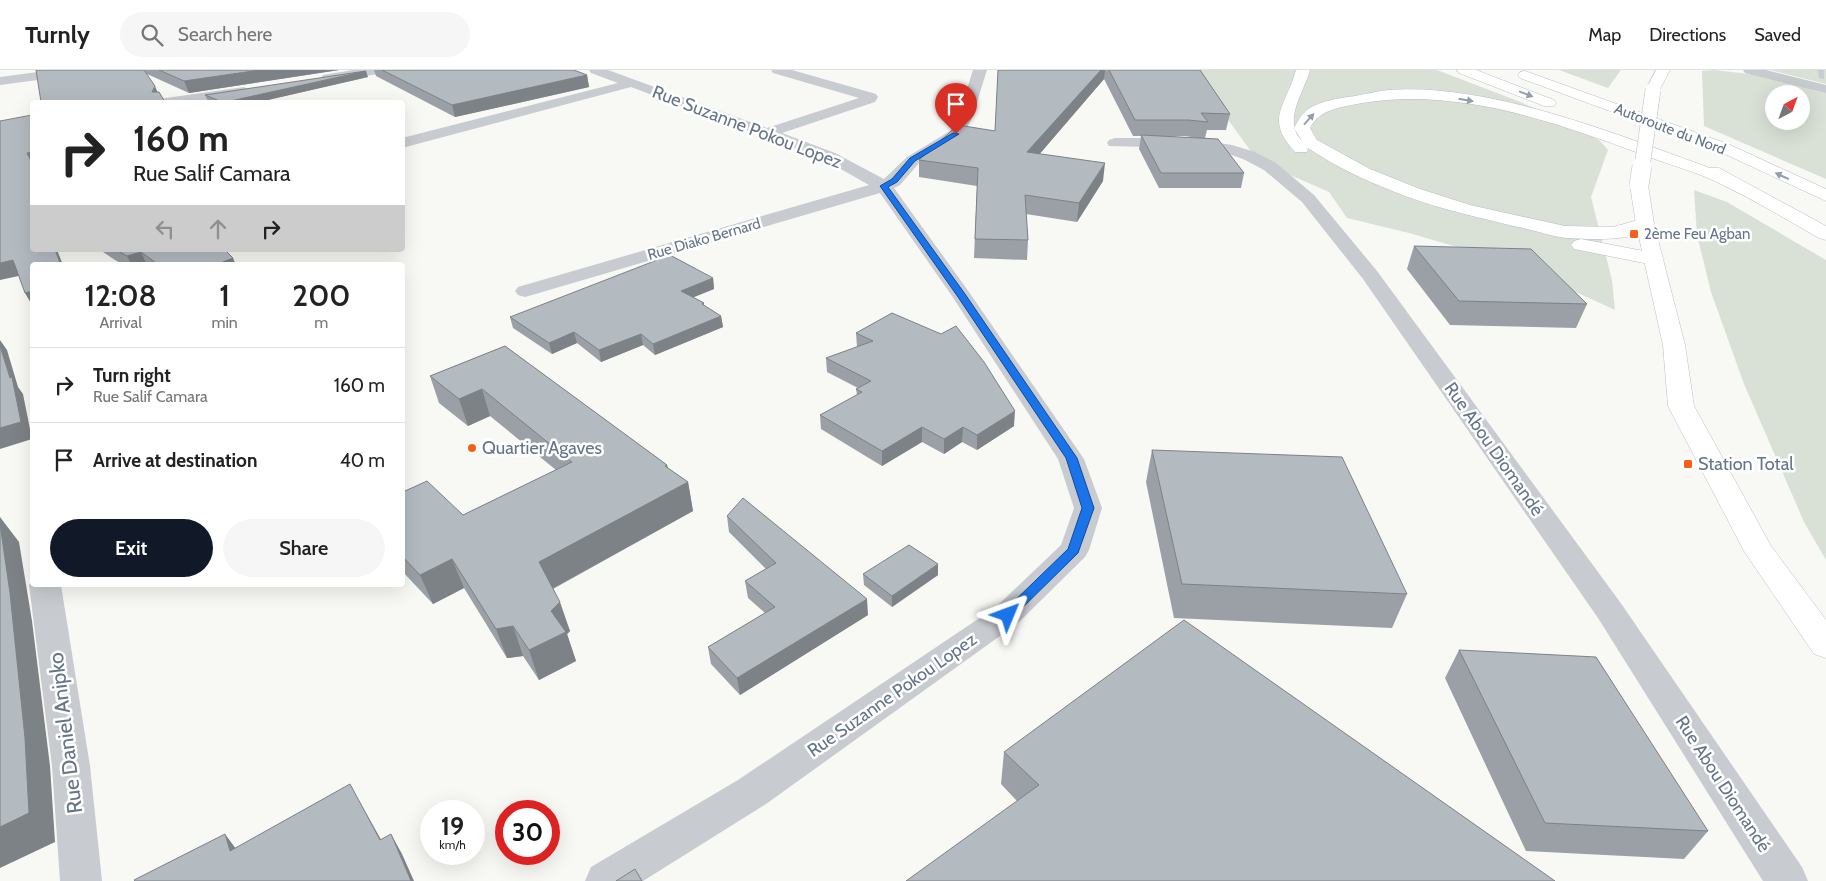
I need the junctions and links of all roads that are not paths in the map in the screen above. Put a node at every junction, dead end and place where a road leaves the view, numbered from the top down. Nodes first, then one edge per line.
1 (83, 70) edge
2 (378, 70) edge
3 (596, 70) edge
4 (778, 70) edge
5 (980, 70) edge
6 (1304, 70) edge
7 (1464, 70) edge
8 (1511, 70) edge
9 (1543, 70) edge
10 (1663, 70) edge
11 (1750, 70) edge
12 (311, 80) edge
13 (0, 82) edge
14 (632, 83) junction
15 (253, 89) edge
16 (1826, 89) edge
17 (179, 100) edge
18 (767, 133) junction
19 (405, 142) edge
20 (1115, 143) dead end
21 (1722, 148) junction
22 (1730, 181) junction
23 (884, 186) junction
24 (1826, 196) edge
25 (1644, 224) junction
26 (1826, 234) edge
27 (1564, 237) junction
28 (1654, 260) junction
29 (525, 291) dead end
30 (46, 587) edge
31 (1826, 645) edge
32 (81, 881) edge
33 (606, 881) edge
34 (1787, 881) edge

1 - 13 street
2 - 12 street
3 - 14 street, Rue Suzanne Pokou Lopez
4 - 18 street
5 - 23 street
6 - 27 main road
7 -> 22 main road, Autoroute du Nord
8 - 21 main road, Autoroute du Nord
9 - 21 main road
10 - 25 main road, bridge
11 - 16 street
14 - 18 street, Rue Suzanne Pokou Lopez
14 - 19 street
15 - 17 street
18 - 23 street, Rue Suzanne Pokou Lopez
20 - 34 street, Rue Abou Diomandé
24 -> 21 main road, Autoroute du Nord
22 - 26 main road
27 -> 22 main road
23 - 29 street, Rue Diako Bernard
23 - 33 street, Rue Suzanne Pokou Lopez
25 - 27 main road
25 - 28 main road
27 - 28 main road
27 - 28 main road
28 - 31 main road
30 - 32 street, Rue Daniel Anipko

